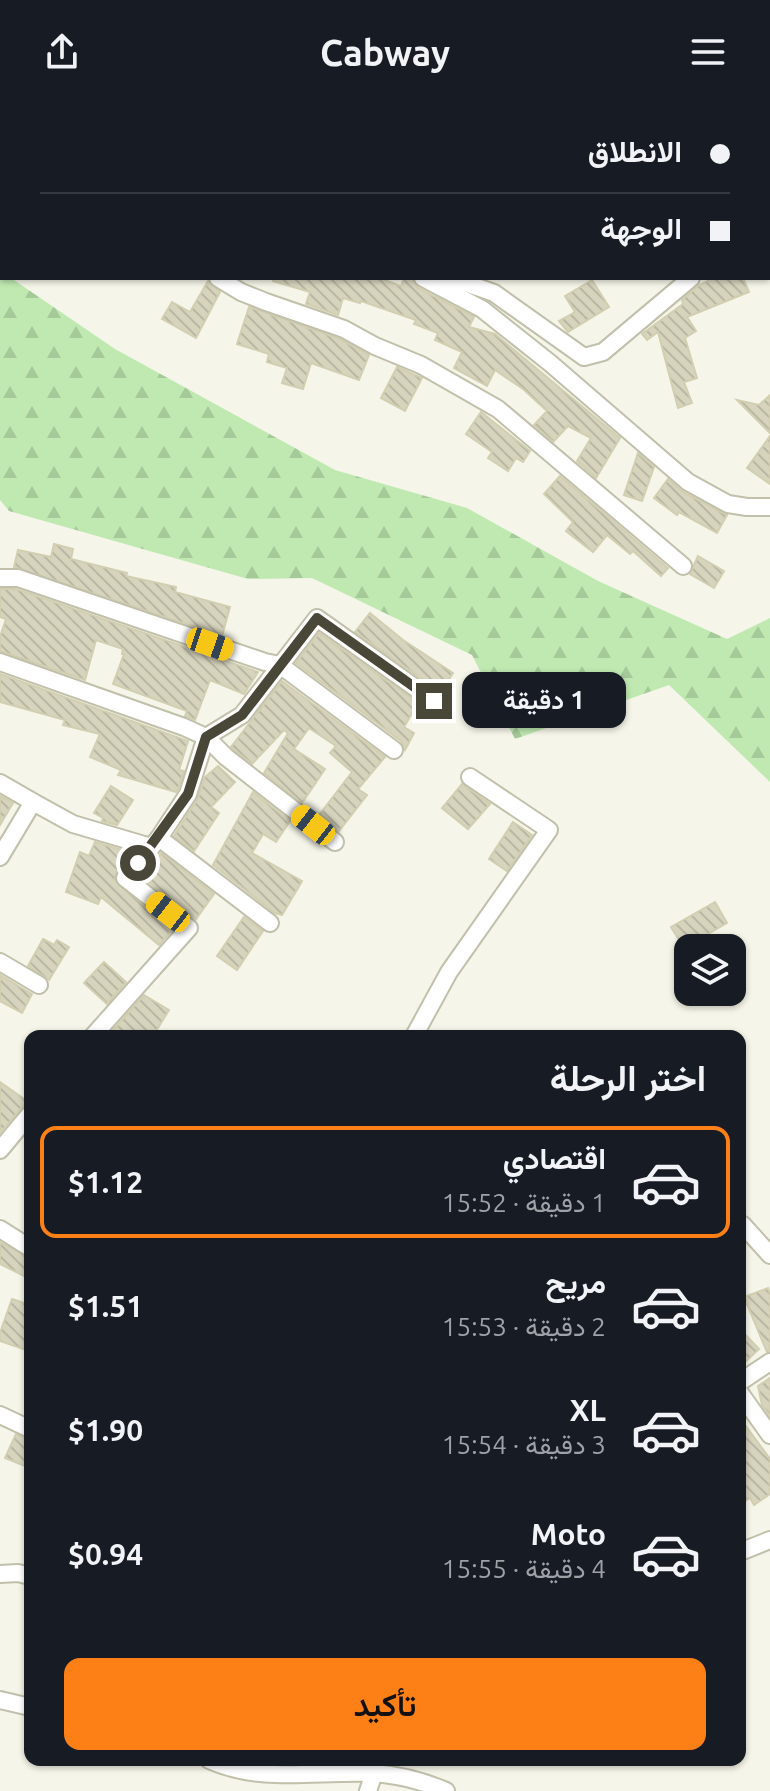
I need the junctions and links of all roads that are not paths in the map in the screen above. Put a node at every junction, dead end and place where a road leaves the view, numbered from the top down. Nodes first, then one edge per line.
1 (223, 280) edge
2 (427, 280) edge
3 (457, 280) edge
4 (689, 280) edge
5 (770, 507) edge
6 (683, 566) dead end
7 (0, 578) edge
8 (0, 662) edge
9 (280, 665) junction
10 (434, 701) dead end
11 (206, 737) junction
12 (394, 750) dead end
13 (470, 777) dead end
14 (0, 783) edge
15 (33, 802) junction
16 (155, 842) junction
17 (335, 842) dead end
18 (0, 857) edge
19 (270, 923) dead end
20 (0, 962) edge
21 (39, 985) dead end
22 (98, 1030) edge
23 (417, 1030) edge
24 (24, 1121) edge
25 (0, 1150) edge
26 (746, 1228) edge
27 (0, 1229) edge
28 (24, 1244) edge
29 (770, 1255) edge
30 (770, 1362) edge
31 (746, 1378) edge
32 (746, 1405) edge
33 (0, 1415) edge
34 (24, 1426) edge
35 (770, 1435) edge
36 (770, 1540) edge
37 (746, 1550) edge
38 (0, 1574) edge
39 (24, 1574) edge
40 (0, 1700) edge
41 (24, 1706) edge
42 (222, 1766) edge
43 (374, 1773) junction
44 (368, 1791) edge
45 (446, 1791) edge

1 - 6 street
2 - 5 street
3 - 4 street
7 - 9 street
8 - 11 street
9 - 10 street
9 - 11 street
9 - 12 street
11 - 16 street
11 - 17 street
13 - 23 street
14 - 15 street
15 - 16 street
15 - 18 street
16 - 19 street
16 - 22 street
20 - 21 street
24 - 25 street
26 - 29 street
27 - 28 street
30 - 31 street
32 - 35 street
33 - 34 street
36 - 37 street
38 - 39 street
40 - 41 street
42 - 43 street
43 - 44 street
43 - 45 street

